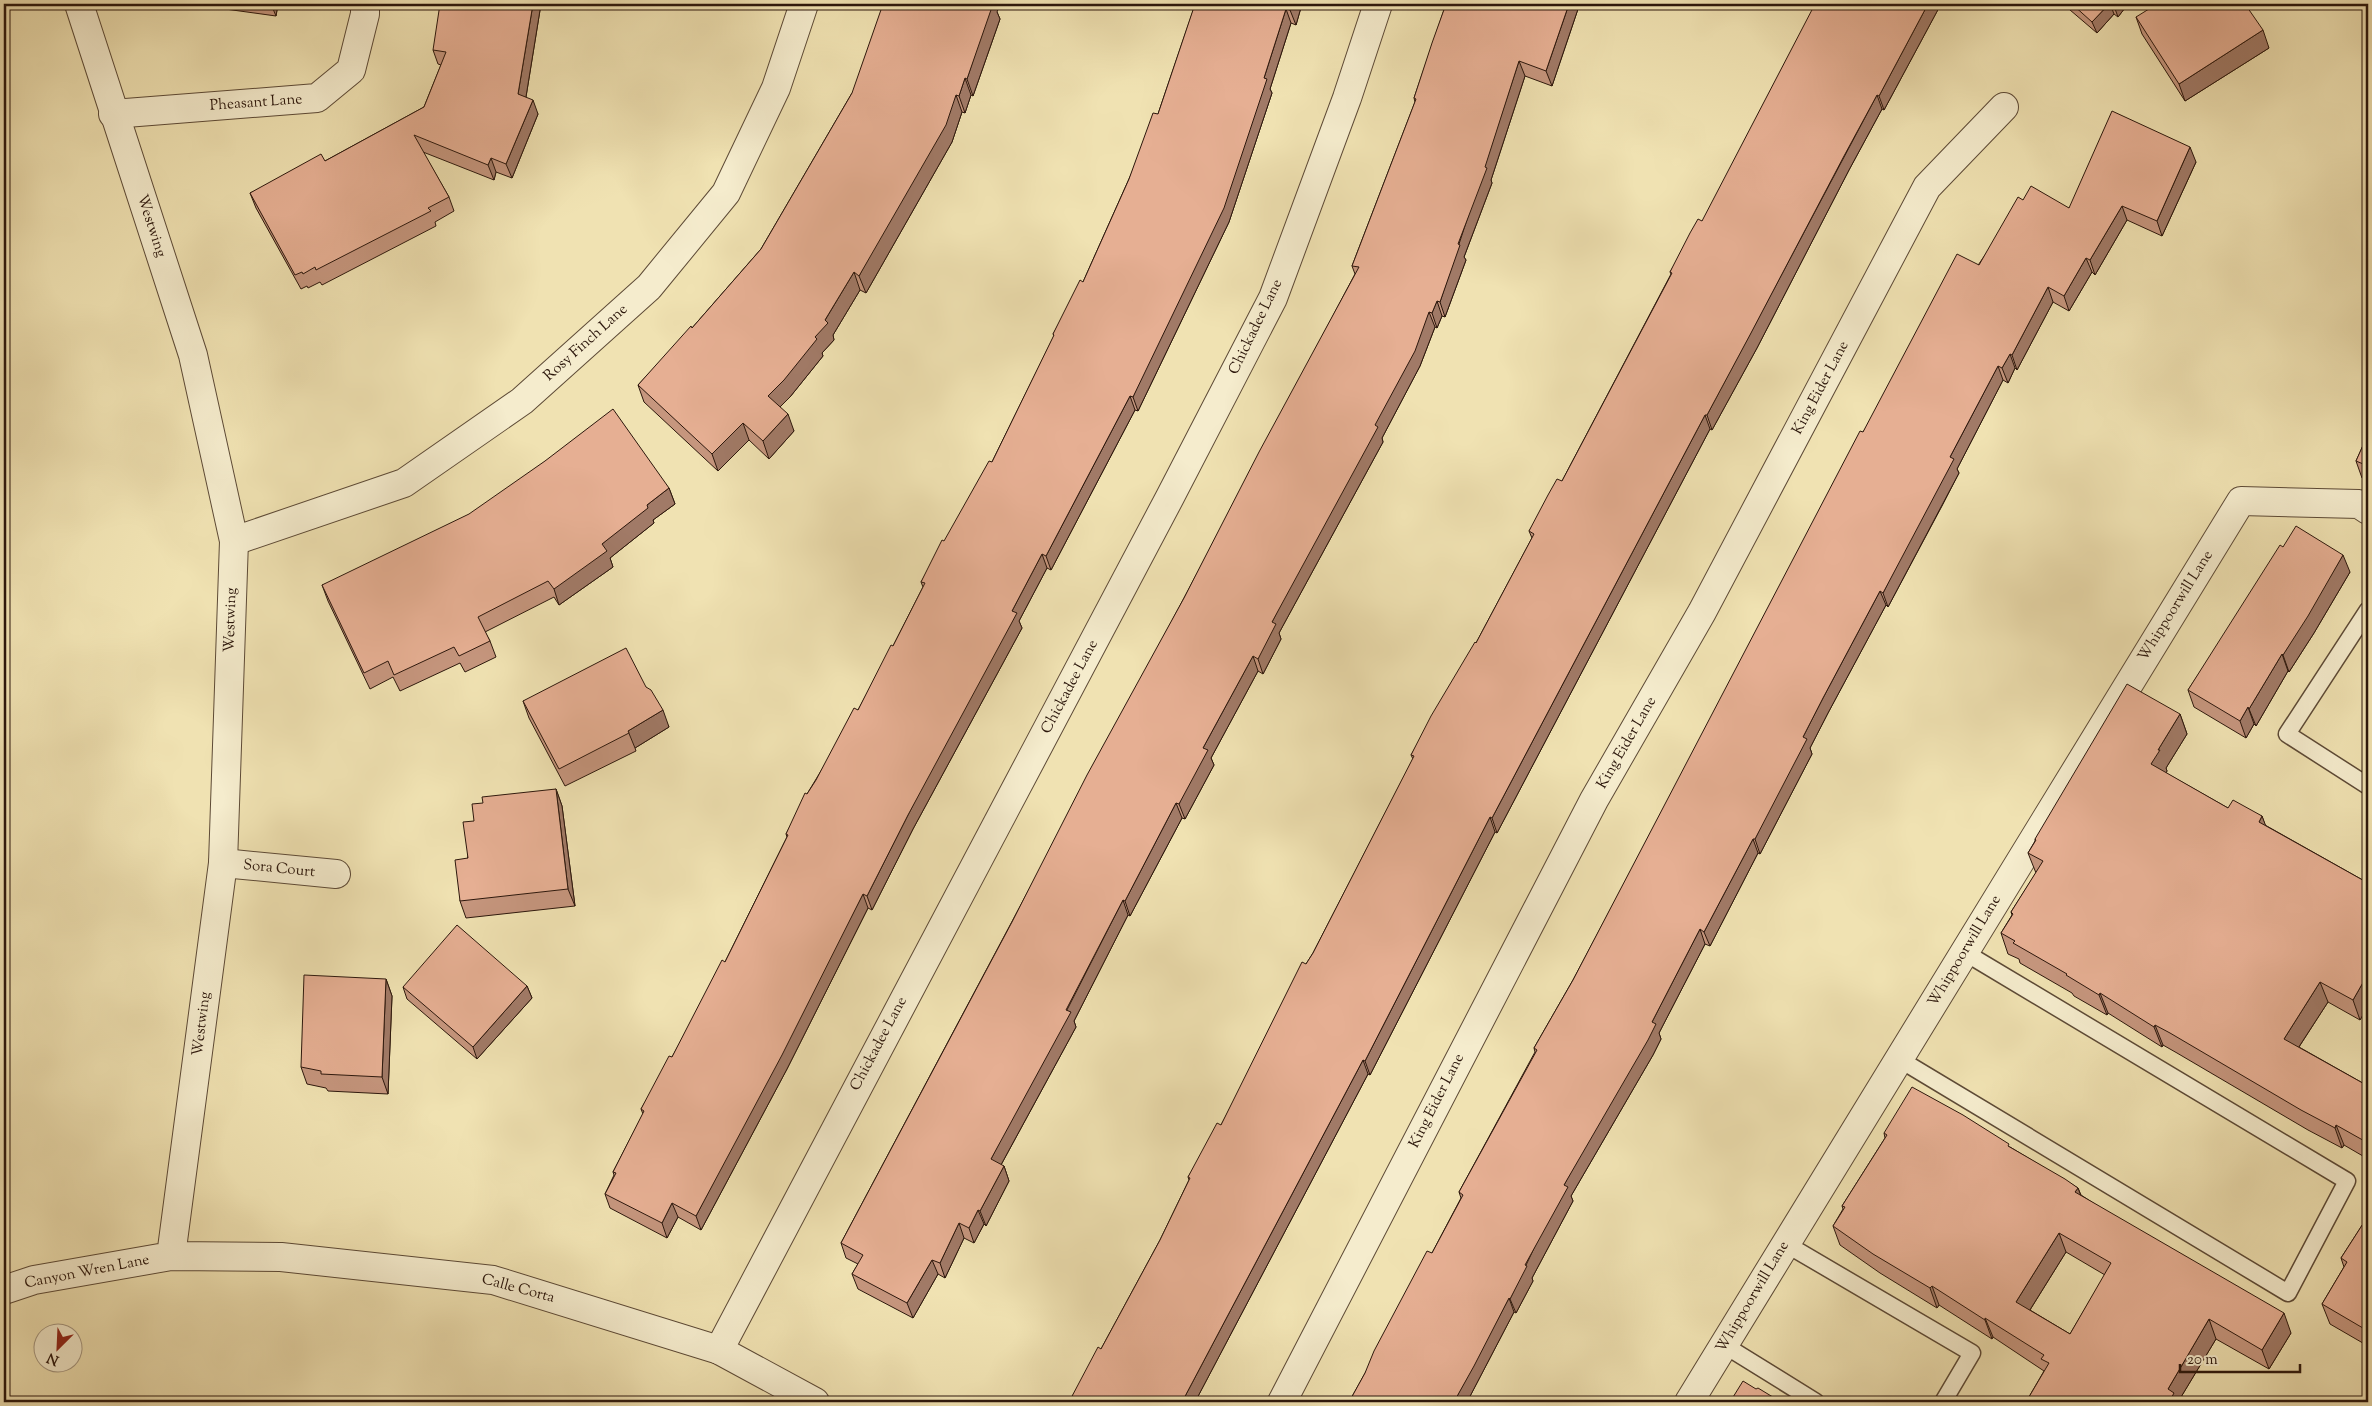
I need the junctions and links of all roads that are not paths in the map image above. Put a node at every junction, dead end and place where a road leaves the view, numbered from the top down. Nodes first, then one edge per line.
1 (78, 4) edge
2 (365, 4) edge
3 (804, 4) edge
4 (1378, 4) edge
5 (2004, 107) dead end
6 (113, 114) junction
7 (2368, 510) edge
8 (234, 541) junction
9 (2368, 610) edge
10 (2368, 786) edge
11 (223, 863) junction
12 (336, 874) dead end
13 (1964, 952) junction
14 (1899, 1059) junction
15 (1786, 1244) junction
16 (171, 1256) junction
17 (4, 1290) edge
18 (1724, 1345) junction
19 (719, 1350) junction
20 (814, 1402) edge
21 (1282, 1402) edge
22 (1689, 1402) edge
23 (1816, 1402) edge
24 (1943, 1402) edge

1 - 6 street, Westwing
2 - 6 street, Pheasant Lane
3 - 8 street, Rosy Finch Lane
4 - 19 street, Chickadee Lane
5 - 21 street, King Eider Lane
6 - 8 street, Westwing
7 - 13 street, Whippoorwill Lane
8 - 11 street, Westwing
9 - 10 lane
11 - 12 street, Sora Court
11 - 16 street, Westwing
13 - 14 street, Whippoorwill Lane
13 - 14 lane
14 - 15 street, Whippoorwill Lane
15 - 18 street, Whippoorwill Lane
15 - 24 lane
16 - 17 street, Canyon Wren Lane
16 - 19 street, Calle Corta
18 - 22 street, Whippoorwill Lane
18 - 23 lane
19 - 20 street, Calle Corta

